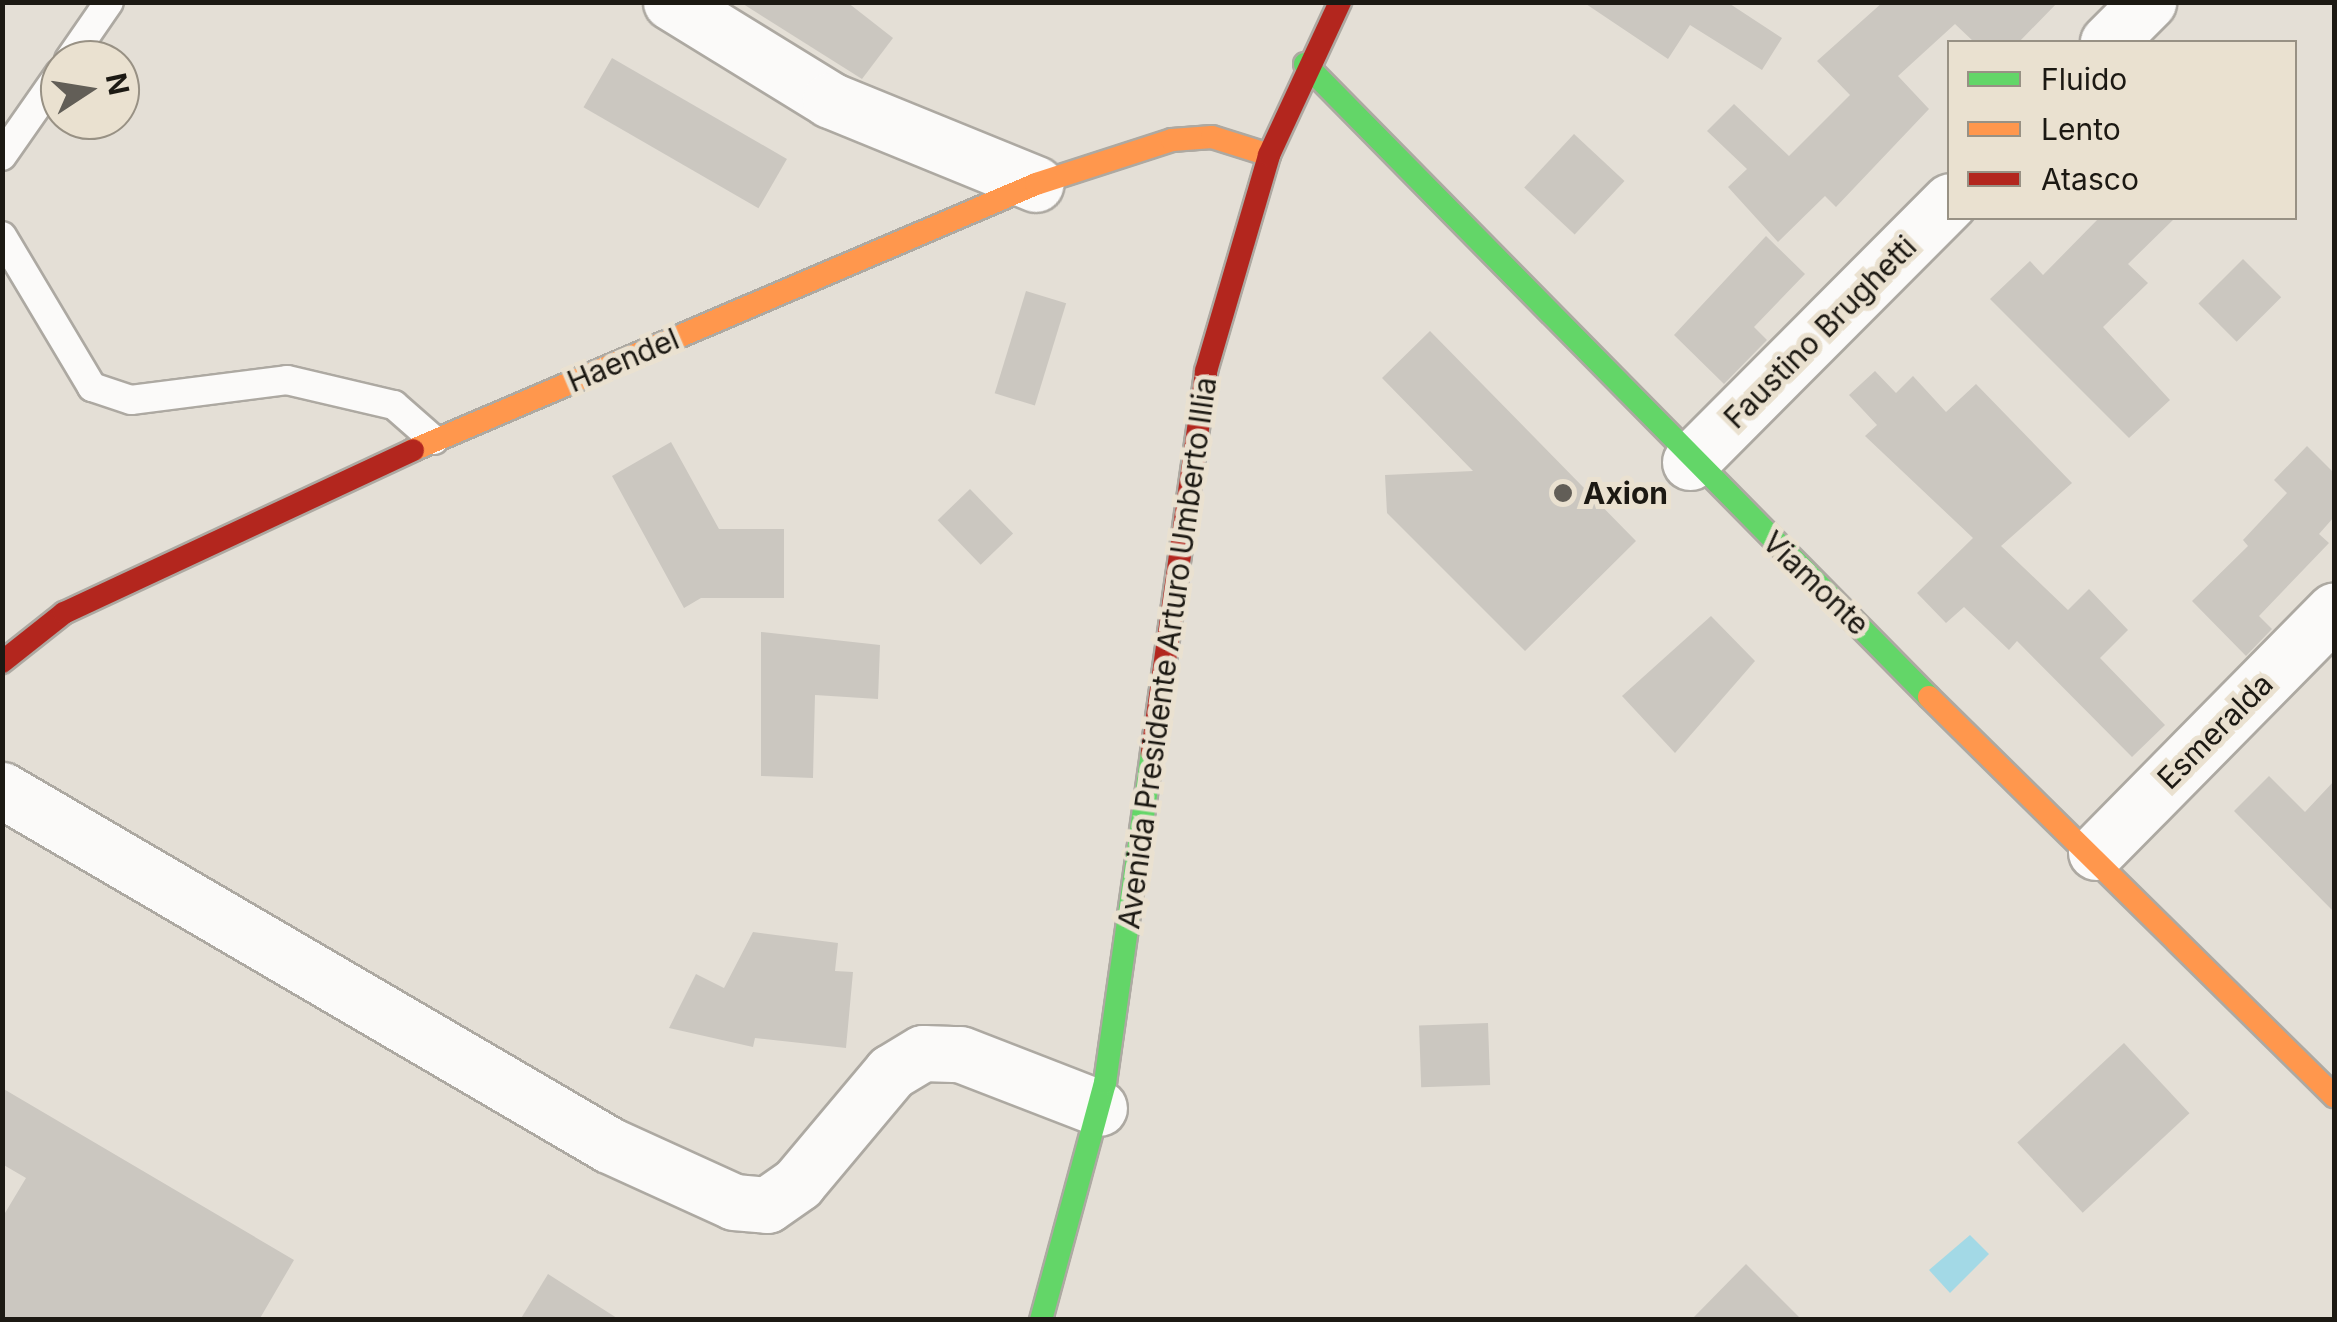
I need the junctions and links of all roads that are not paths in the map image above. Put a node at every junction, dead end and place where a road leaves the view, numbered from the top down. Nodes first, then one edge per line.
1 (109, 2) edge
2 (671, 2) edge
3 (1340, 2) edge
4 (2148, 2) edge
5 (83, 40) edge
6 (2110, 40) edge
7 (1305, 64) junction
8 (40, 102) edge
9 (1269, 155) junction
10 (2, 156) edge
11 (1036, 184) junction
12 (1947, 205) edge
13 (2, 236) edge
14 (434, 440) junction
15 (1690, 462) junction
16 (2334, 611) edge
17 (2, 662) edge
18 (2, 790) edge
19 (2096, 852) junction
20 (2334, 1096) edge
21 (1099, 1108) junction
22 (1041, 1320) edge

1 - 5 lane
2 - 11 street
3 - 7 street, Avenida Presidente Arturo Umberto Illia
4 - 6 street
7 - 9 street, Avenida Presidente Arturo Umberto Illia
7 - 15 street, Viamonte
8 - 10 lane
9 - 11 street, Haendel
9 - 21 street, Avenida Presidente Arturo Umberto Illia
11 - 14 street, Haendel
12 - 15 street, Faustino Brughetti
13 - 14 lane
14 - 17 street, Haendel
15 - 19 street, Viamonte
16 - 19 street, Esmeralda
18 - 21 street
19 - 20 street, Viamonte
21 - 22 street, Avenida Presidente Arturo Umberto Illia

